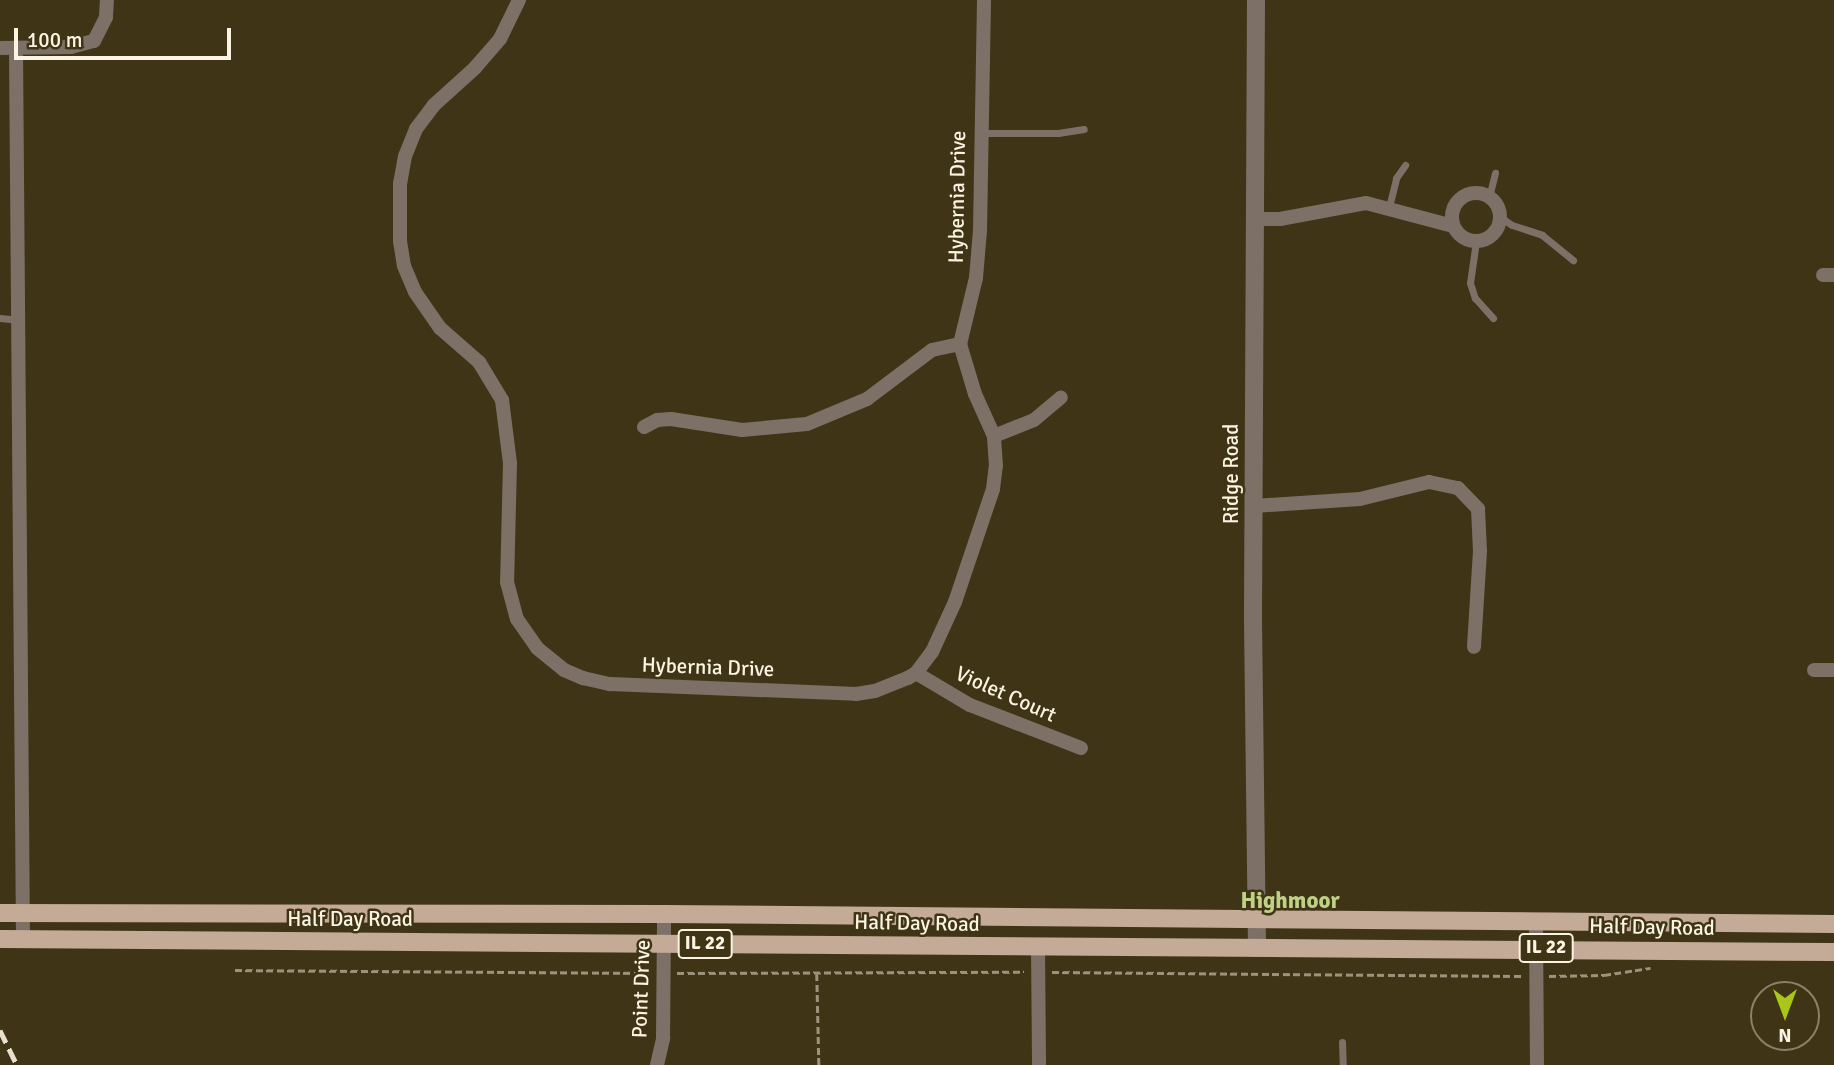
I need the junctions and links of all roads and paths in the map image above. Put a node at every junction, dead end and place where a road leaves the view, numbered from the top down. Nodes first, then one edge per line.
1 (107, 0) edge
2 (519, 0) edge
3 (984, 0) edge
4 (1256, 0) edge
5 (0, 48) edge
6 (16, 49) junction
7 (1084, 129) dead end
8 (979, 133) junction
9 (1405, 165) dead end
10 (1495, 173) dead end
11 (1489, 197) junction
12 (1389, 207) junction
13 (1500, 217) junction
14 (1255, 219) junction
15 (1453, 226) junction
16 (1476, 241) junction
17 (1573, 260) dead end
18 (0, 318) edge
19 (1493, 318) dead end
20 (20, 320) junction
21 (960, 344) junction
22 (1061, 397) dead end
23 (644, 427) dead end
24 (994, 436) junction
25 (1254, 506) junction
26 (1474, 647) dead end
27 (1814, 670) dead end
28 (1834, 670) edge
29 (916, 673) junction
30 (1081, 748) dead end
31 (0, 913) edge
32 (23, 913) junction
33 (664, 914) junction
34 (1257, 921) junction
35 (1536, 922) junction
36 (1834, 924) edge
37 (0, 939) edge
38 (23, 939) junction
39 (664, 944) junction
40 (1038, 947) junction
41 (1257, 947) junction
42 (1536, 948) junction
43 (1834, 952) edge
44 (817, 972) dead end
45 (1342, 1042) dead end
46 (657, 1065) edge
47 (819, 1065) edge
48 (1038, 1065) edge
49 (1343, 1065) edge
50 (1537, 1065) edge

1 - 6 street
2 - 29 street, Hybernia Drive
3 - 8 street, Hybernia Drive
4 - 14 street, Ridge Road
5 - 6 street
6 - 20 street
7 - 8 lane
8 - 21 street, Hybernia Drive
9 - 12 lane
10 - 11 lane
11 - 13 street
11 - 15 street
12 - 14 street
12 - 15 street
13 - 16 street
13 - 17 lane
14 - 25 street, Ridge Road
15 - 16 street
16 - 19 lane
18 - 20 lane
20 - 32 street
21 - 23 street
21 - 24 street
22 - 24 street
24 - 29 street
25 - 26 street
25 - 34 street, Ridge Road
27 - 28 street
29 - 30 street, Violet Court
31 - 32 main road, Half Day Road / IL 22
32 - 33 main road, Half Day Road / IL 22
32 - 38 street
33 - 34 main road, Half Day Road / IL 22
33 - 39 street, Point Drive
34 - 35 main road, Half Day Road / IL 22
34 - 41 street, Ridge Road
35 - 36 main road, Half Day Road / IL 22
35 - 42 street
37 - 38 main road, Half Day Road / IL 22
38 - 39 main road, Half Day Road / IL 22
39 - 40 main road, Half Day Road / IL 22
39 - 46 street, Point Drive
40 - 41 main road, Half Day Road / IL 22
40 - 48 street
41 - 42 main road, Half Day Road / IL 22
42 - 43 main road, Half Day Road / IL 22
42 - 50 street
44 - 47 path
45 - 49 lane

